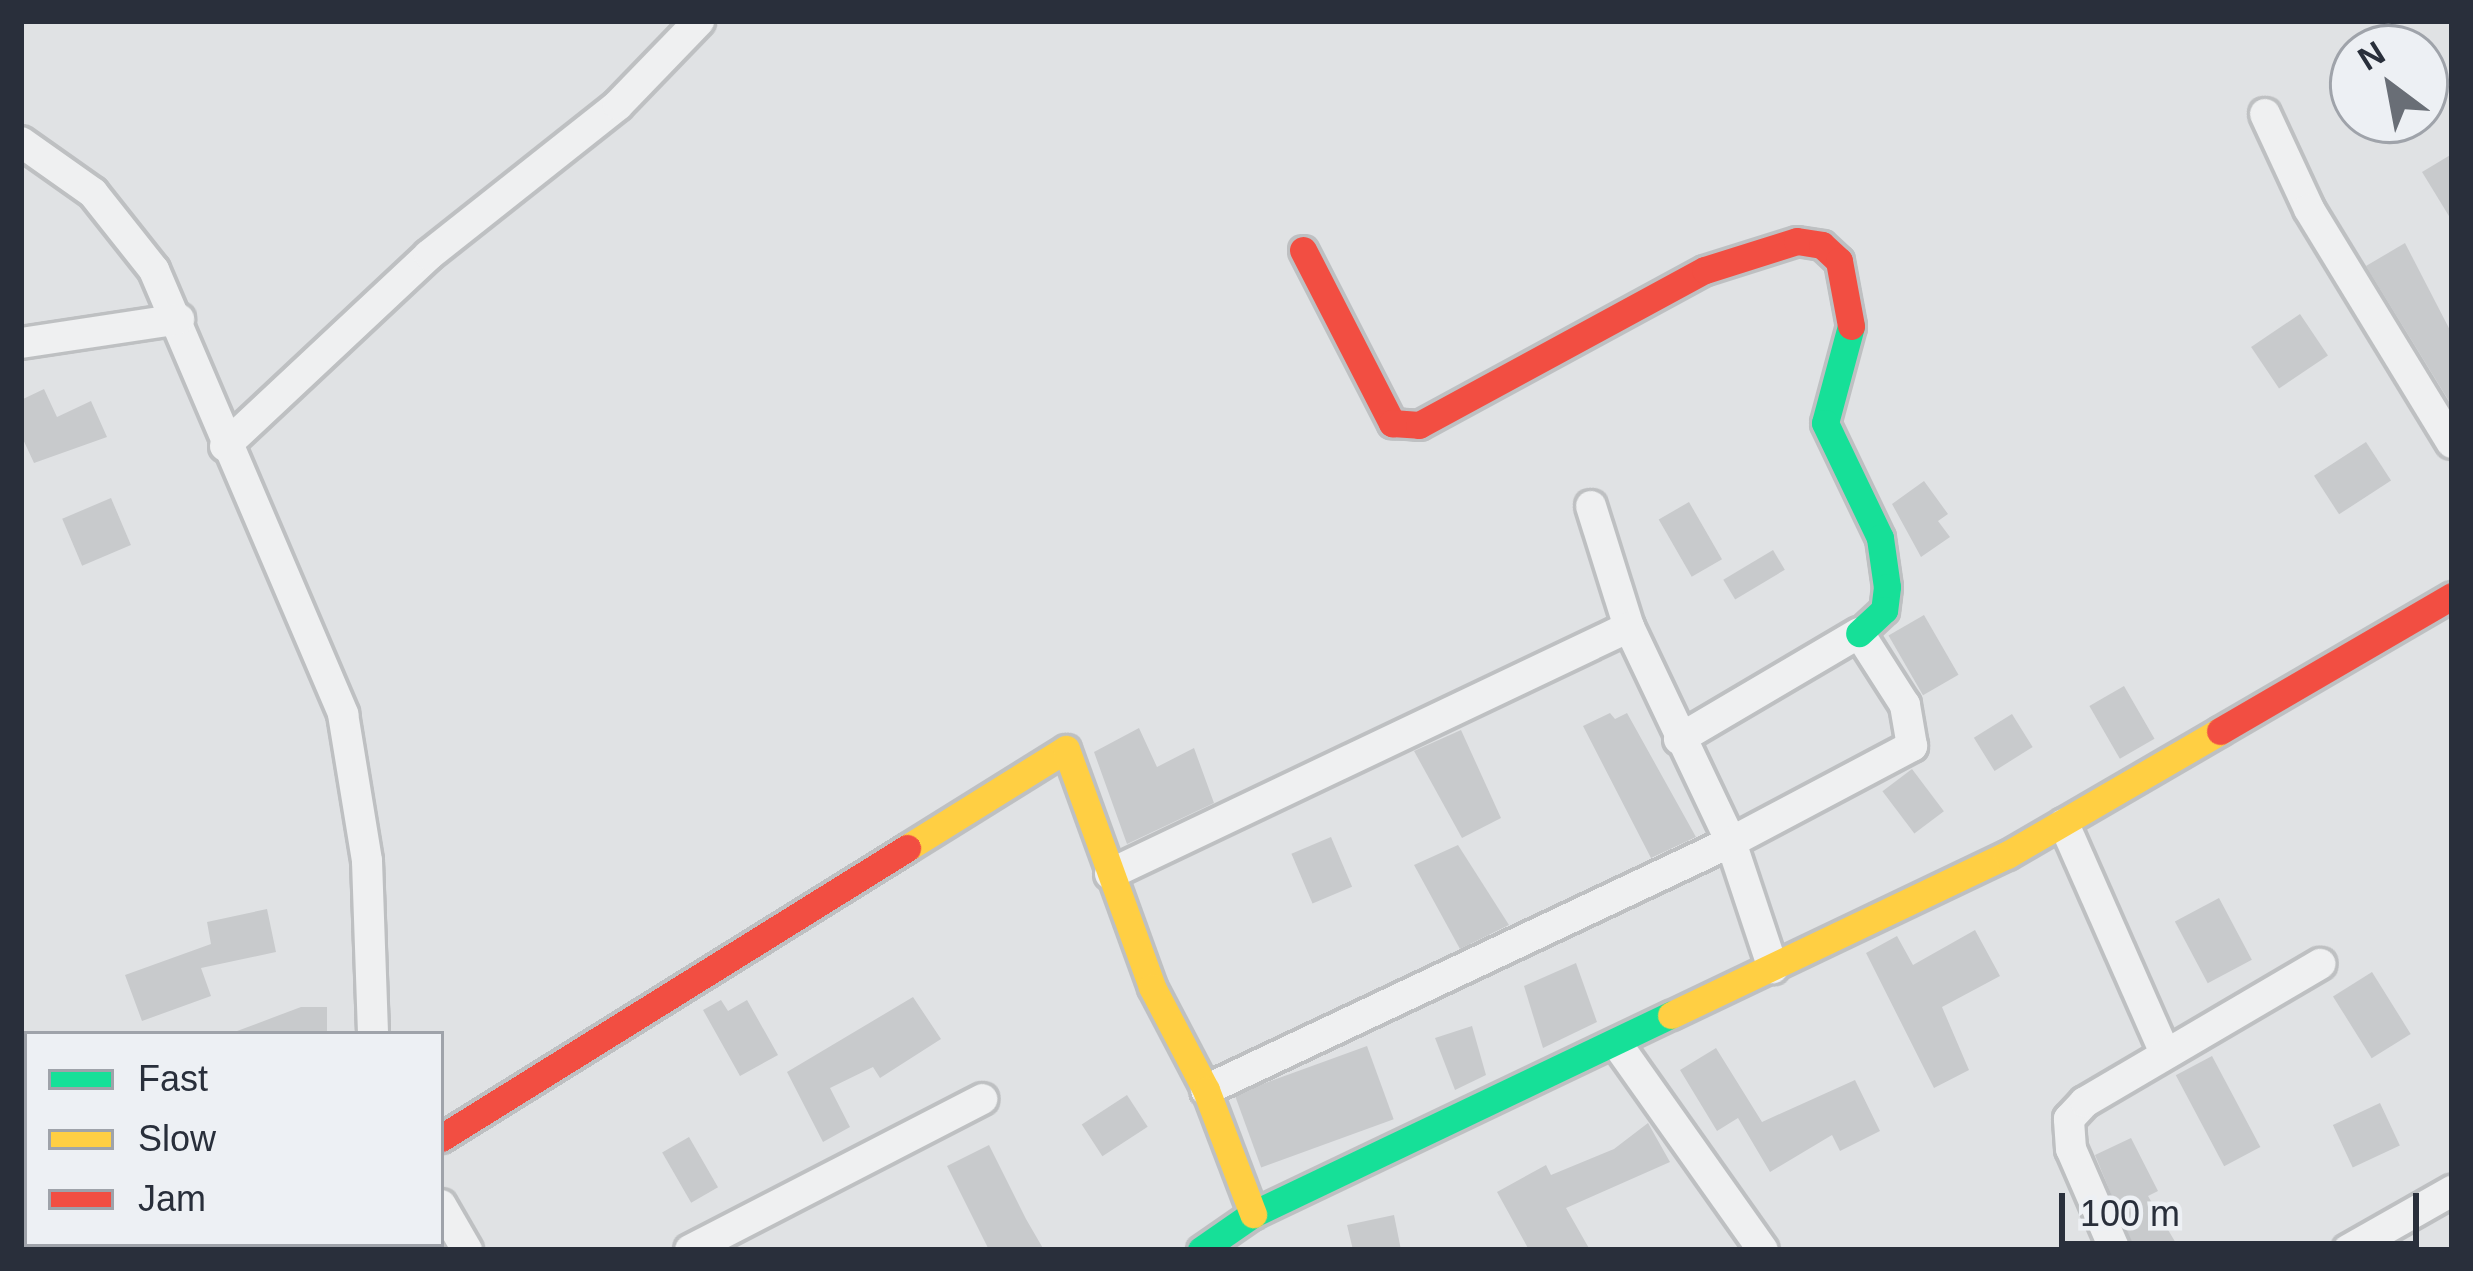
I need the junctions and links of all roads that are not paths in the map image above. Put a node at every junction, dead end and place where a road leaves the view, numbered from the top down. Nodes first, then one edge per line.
1 (699, 21) edge
2 (2265, 115) dead end
3 (21, 142) edge
4 (1303, 250) dead end
5 (178, 319) junction
6 (21, 343) edge
7 (2452, 443) edge
8 (225, 446) junction
9 (1591, 506) dead end
10 (2452, 596) edge
11 (1629, 627) junction
12 (1858, 633) junction
13 (1679, 739) junction
14 (2064, 824) junction
15 (1731, 842) junction
16 (1110, 874) junction
17 (2320, 964) dead end
18 (1772, 968) junction
19 (373, 1031) edge
20 (1617, 1044) junction
21 (2164, 1053) junction
22 (1206, 1090) junction
23 (982, 1100) dead end
24 (444, 1136) edge
25 (2452, 1191) edge
26 (444, 1210) edge
27 (1253, 1214) junction
28 (467, 1250) edge
29 (690, 1250) edge
30 (1201, 1250) edge
31 (1762, 1250) edge
32 (2115, 1250) edge
33 (2348, 1250) edge

1 - 8 street
2 - 7 street
3 - 5 street
4 - 12 street
5 - 6 street
5 - 8 street
8 - 19 street
9 - 11 street
10 - 14 street
11 - 13 street
11 - 16 street
12 - 13 street
12 - 15 street
13 - 15 street
14 - 18 street
14 - 21 street
15 - 18 street
15 - 22 street
16 - 22 street
16 - 24 street
17 - 21 street
18 - 20 street
20 - 27 street
20 - 31 street
21 - 32 street
22 - 27 street
23 - 29 street
25 - 33 street
26 - 28 street
27 - 30 street

